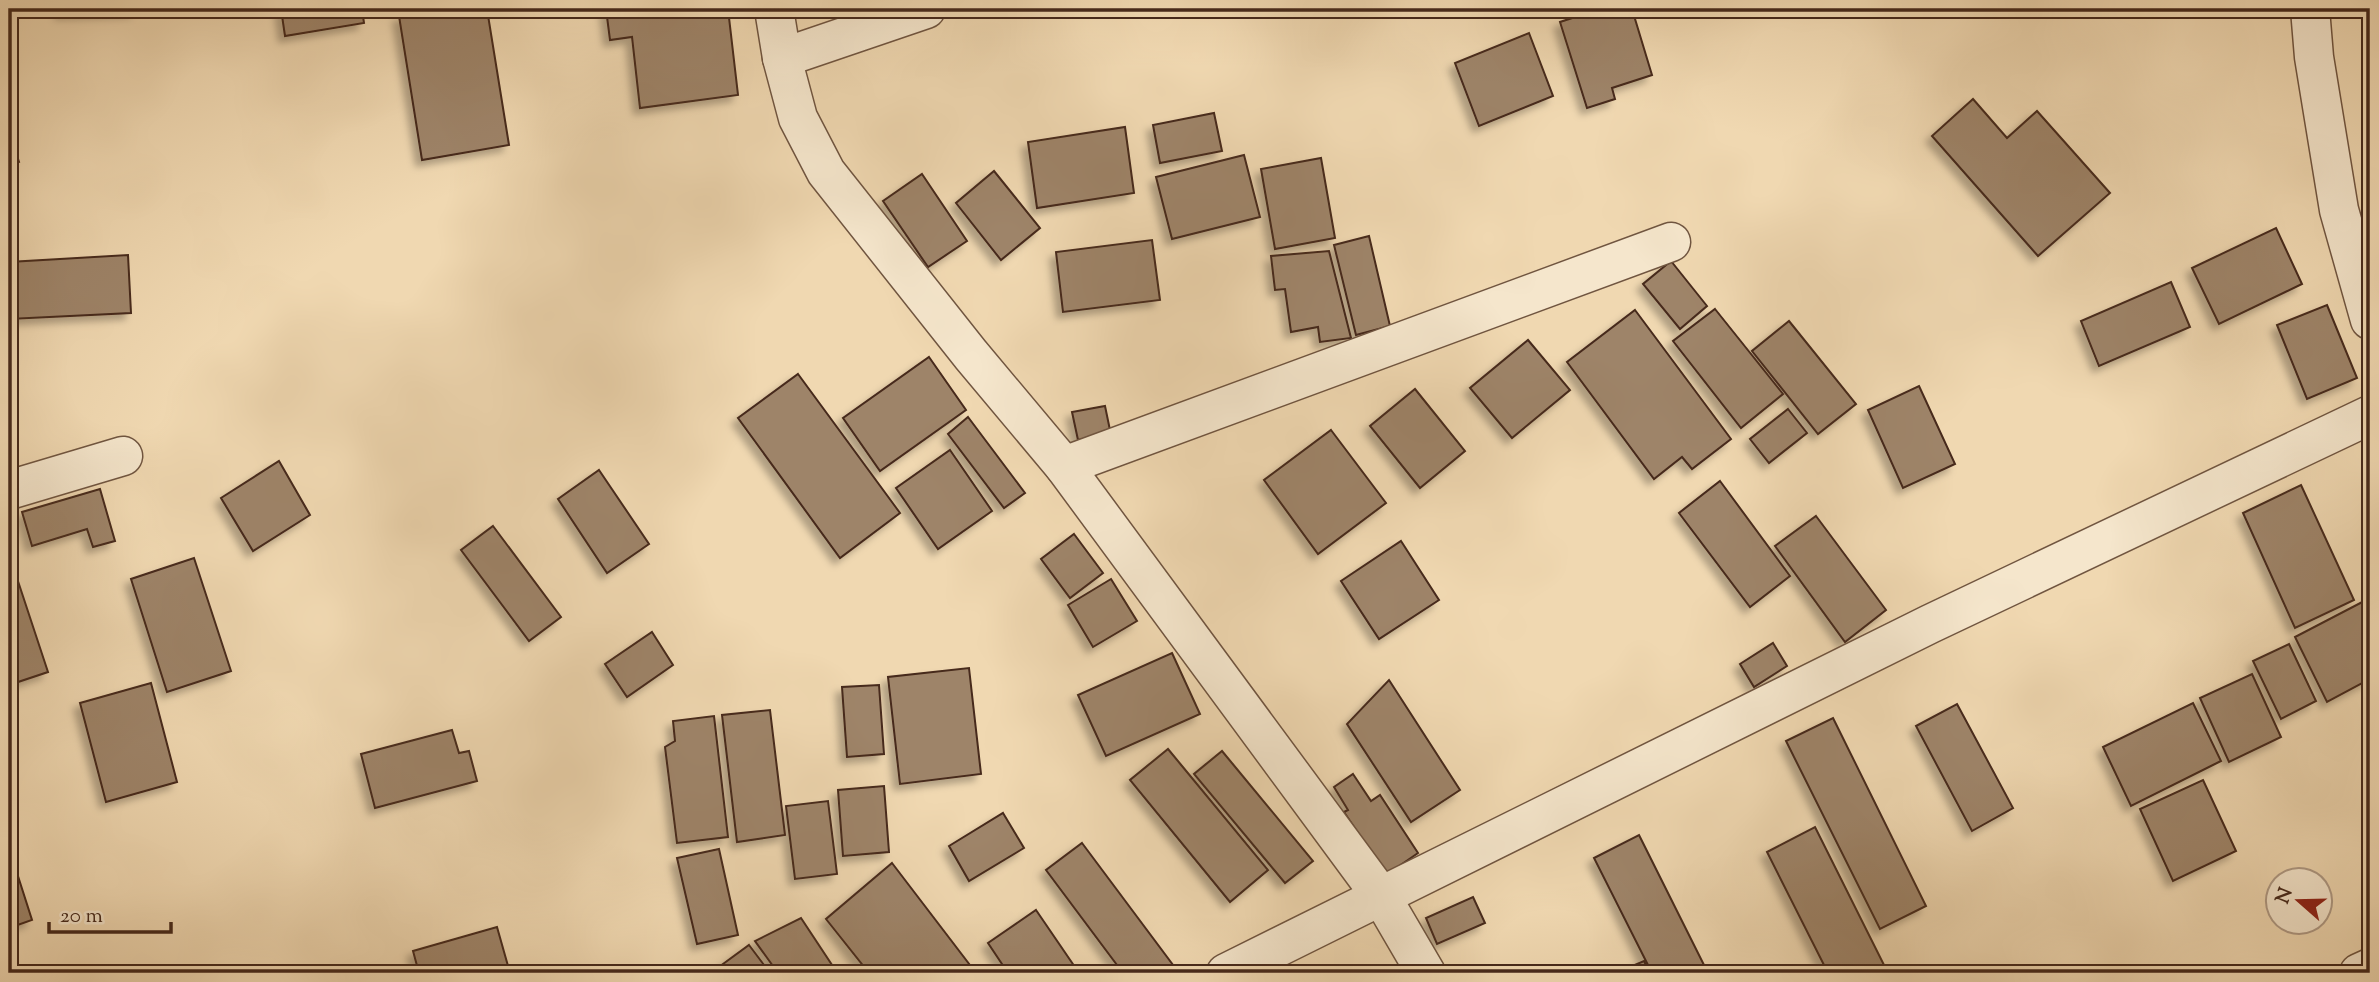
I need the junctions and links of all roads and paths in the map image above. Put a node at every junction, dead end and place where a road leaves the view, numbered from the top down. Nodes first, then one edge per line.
1 (774, 9) edge
2 (926, 9) edge
3 (2310, 9) edge
4 (782, 58) junction
5 (1671, 242) dead end
6 (2370, 320) edge
7 (2370, 415) edge
8 (123, 456) dead end
9 (1064, 466) junction
10 (9, 491) edge
11 (1381, 896) junction
12 (2370, 968) edge
13 (1226, 973) edge
14 (1426, 973) edge
15 (2359, 973) edge

1 - 4 street
2 - 4 street
3 - 6 street
4 - 9 street
5 - 9 street
7 - 11 street
8 - 10 street
9 - 11 street
11 - 13 street
11 - 14 street
12 - 15 street

